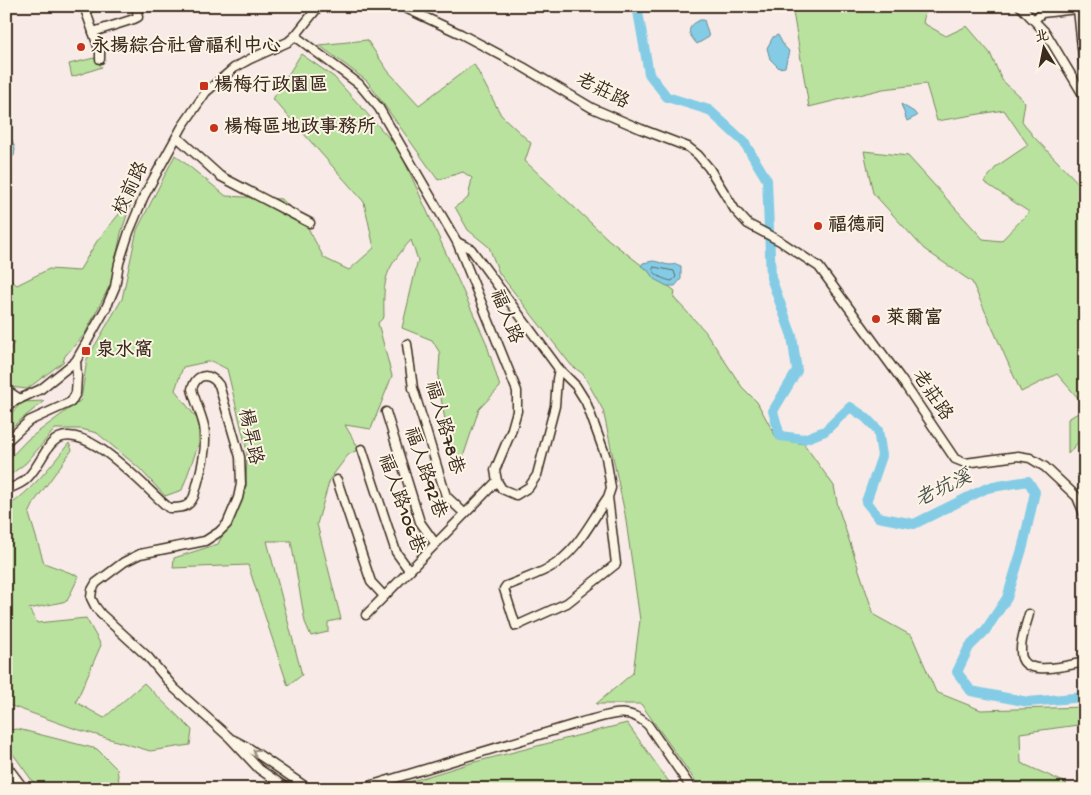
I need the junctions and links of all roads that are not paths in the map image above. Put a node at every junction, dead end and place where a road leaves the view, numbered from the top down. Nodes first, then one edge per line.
1 (84, 6) edge
2 (136, 6) edge
3 (319, 6) edge
4 (401, 6) edge
5 (1022, 7) edge
6 (1060, 8) edge
7 (1081, 8) edge
8 (1035, 19) junction
9 (93, 32) junction
10 (295, 36) junction
11 (100, 58) dead end
12 (1085, 78) edge
13 (1085, 98) edge
14 (177, 137) junction
15 (310, 223) dead end
16 (457, 242) junction
17 (407, 344) dead end
18 (76, 361) junction
19 (559, 369) junction
20 (6, 392) edge
21 (20, 399) junction
22 (6, 408) edge
23 (386, 412) dead end
24 (6, 442) edge
25 (362, 448) dead end
26 (337, 480) dead end
27 (497, 481) junction
28 (6, 490) edge
29 (608, 497) junction
30 (464, 513) junction
31 (1085, 516) edge
32 (436, 543) junction
33 (409, 570) junction
34 (384, 596) junction
35 (1029, 614) dead end
36 (366, 615) dead end
37 (1085, 662) edge
38 (230, 738) junction
39 (6, 765) edge
40 (24, 789) edge
41 (288, 789) edge
42 (309, 789) edge
43 (359, 789) edge
44 (692, 789) edge

1 - 9 street
2 - 9 street
3 - 10 street, 校前路
4 - 31 street, 老莊路
5 - 8 street
6 - 7 street
6 - 8 street
7 - 12 street
8 - 13 street
9 - 11 street
10 - 14 street, 校前路
10 - 16 street, 福人路
14 - 15 street
14 - 18 street, 校前路
16 - 19 street
16 - 27 street, 福人路
17 - 30 street, 福人路78巷
18 - 21 street, 校前路
18 - 24 street
19 - 27 street
19 - 29 street
20 - 21 street
21 - 22 street, 校前路
23 - 32 street, 福人路92巷
25 - 33 street, 福人路106巷
26 - 34 street
27 - 30 street
28 - 38 street, 楊昇路
29 - 29 street
30 - 32 street
32 - 33 street
33 - 34 street
34 - 36 street
35 - 37 street
38 - 41 street
42 -> 38 street
39 - 40 street
43 - 44 street

